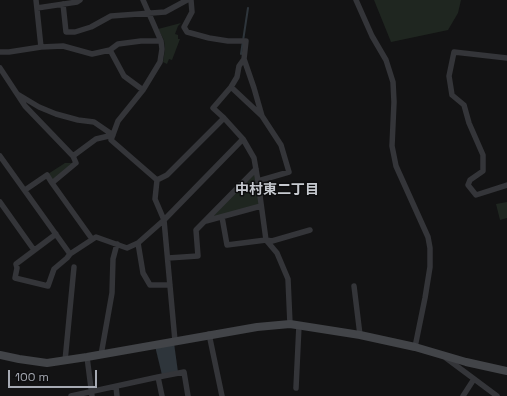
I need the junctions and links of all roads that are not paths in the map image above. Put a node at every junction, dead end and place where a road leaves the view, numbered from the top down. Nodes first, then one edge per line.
1 (36, 0) edge
2 (80, 0) edge
3 (143, 0) edge
4 (187, 0) edge
5 (191, 0) edge
6 (356, 0) edge
7 (63, 4) junction
8 (36, 8) junction
9 (149, 14) junction
10 (161, 41) junction
11 (41, 47) junction
12 (110, 50) junction
13 (0, 52) edge
14 (507, 58) edge
15 (244, 59) junction
16 (0, 68) edge
17 (232, 87) junction
18 (143, 90) junction
19 (17, 94) junction
20 (262, 116) junction
21 (224, 118) junction
22 (113, 135) junction
23 (244, 139) junction
24 (0, 156) edge
25 (73, 156) junction
26 (256, 169) junction
27 (156, 180) junction
28 (258, 181) junction
29 (52, 183) junction
30 (507, 185) edge
31 (25, 190) junction
32 (0, 202) edge
33 (261, 206) junction
34 (222, 217) junction
35 (164, 220) junction
36 (204, 222) junction
37 (310, 230) dead end
38 (56, 234) junction
39 (92, 239) junction
40 (266, 240) junction
41 (138, 243) junction
42 (117, 244) junction
43 (34, 250) junction
44 (70, 254) junction
45 (168, 258) junction
46 (74, 267) dead end
47 (170, 285) junction
48 (354, 286) dead end
49 (295, 325) junction
50 (209, 334) junction
51 (360, 335) junction
52 (175, 341) junction
53 (415, 348) junction
54 (0, 355) edge
55 (102, 355) junction
56 (87, 357) junction
57 (445, 357) junction
58 (64, 361) junction
59 (507, 371) edge
60 (158, 377) junction
61 (474, 379) junction
62 (116, 387) junction
63 (296, 388) dead end
64 (92, 394) edge
65 (71, 396) edge
66 (117, 396) edge
67 (162, 396) edge
68 (188, 396) edge
69 (222, 396) edge
70 (463, 396) edge
71 (498, 396) edge

1 - 8 street
2 - 7 street
3 - 9 street
4 - 9 street
5 - 15 street
6 - 53 street
7 - 8 street
7 - 9 street
8 - 11 street
9 - 10 street
10 - 12 street
10 - 18 street
11 - 12 street
11 - 13 street
12 - 18 street
14 - 30 street
15 - 17 street
15 - 20 street
16 - 19 street
17 - 20 street
17 - 21 street
18 - 22 street
19 - 22 street
19 - 25 street
20 - 28 street
21 - 23 street
21 - 27 street
22 - 25 street
22 - 27 street
23 - 26 street
23 - 35 street
24 - 31 street
25 - 29 street
26 - 28 street
26 - 36 street
27 - 35 street
28 - 33 street
29 - 31 street
29 - 39 street
31 - 38 street
32 - 43 street
33 - 34 street
33 - 40 street
34 - 36 street
34 - 40 street
35 - 41 street
35 - 45 street
36 - 45 street
37 - 40 street
38 - 43 street
38 - 44 street
39 - 42 street
39 - 44 street
40 - 49 street
41 - 42 street
41 - 47 street
42 - 55 street
43 - 44 street
45 - 47 street
46 - 58 street
47 - 52 street
48 - 51 street
49 - 50 street
49 - 51 street
49 - 63 street
50 - 52 street
50 - 69 street
51 - 53 street
52 - 55 street
53 - 57 street
54 - 58 street
55 - 56 street
56 - 58 street
56 - 64 street
57 - 59 street
57 - 61 street
60 - 62 street
60 - 67 street
60 - 68 street
61 - 70 street
61 - 71 street
62 - 64 street
62 - 66 street
64 - 65 street

